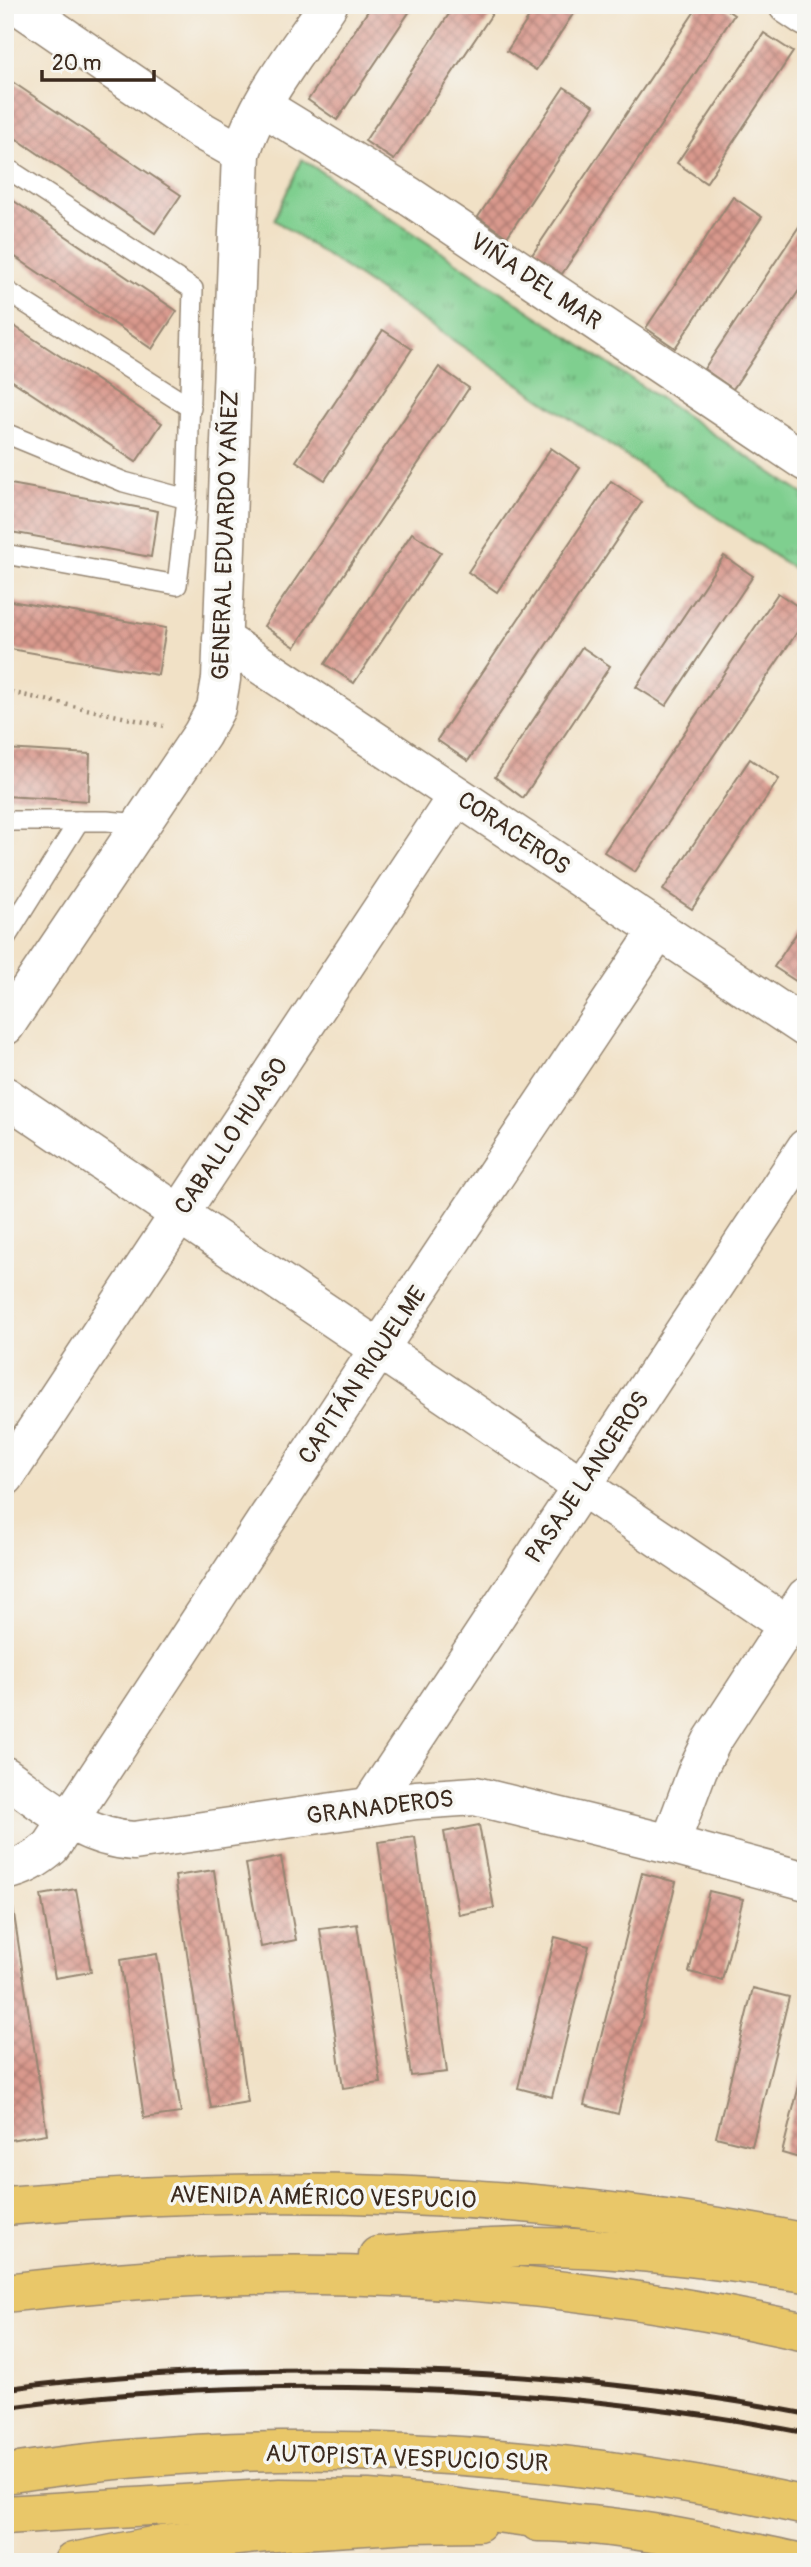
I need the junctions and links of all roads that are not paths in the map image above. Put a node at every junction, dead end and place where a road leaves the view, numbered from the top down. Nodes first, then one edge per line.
1 (18, 5) edge
2 (328, 5) edge
3 (788, 5) edge
4 (806, 17) edge
5 (262, 106) junction
6 (241, 153) junction
7 (5, 166) edge
8 (5, 290) edge
9 (191, 408) junction
10 (5, 433) edge
11 (806, 462) edge
12 (187, 499) junction
13 (5, 554) edge
14 (222, 639) junction
15 (457, 796) junction
16 (5, 821) edge
17 (79, 821) junction
18 (141, 824) junction
19 (659, 930) junction
20 (5, 939) edge
21 (5, 1026) edge
22 (806, 1028) edge
23 (5, 1096) edge
24 (806, 1148) edge
25 (180, 1214) junction
26 (379, 1349) junction
27 (5, 1477) edge
28 (581, 1486) junction
29 (797, 1611) edge
30 (5, 1776) edge
31 (369, 1807) junction
32 (68, 1821) junction
33 (670, 1844) junction
34 (5, 1871) edge
35 (806, 1881) edge
36 (5, 2206) edge
37 (806, 2243) edge
38 (806, 2273) edge
39 (279, 2275) junction
40 (5, 2292) edge
41 (806, 2332) edge
42 (5, 2474) edge
43 (806, 2507) edge
44 (5, 2515) edge
45 (572, 2523) junction
46 (73, 2562) edge
47 (797, 2562) edge

1 - 6 street
2 - 5 street, GENERAL EDUARDO YAÑEZ
3 - 4 street
5 - 6 street, GENERAL EDUARDO YAÑEZ
5 - 11 street, VIÑA DEL MAR
6 - 14 street, GENERAL EDUARDO YAÑEZ
7 - 9 lane
8 - 9 lane
9 - 12 lane
10 - 12 lane
12 - 13 lane
14 - 15 street, CORACEROS
14 - 18 street, GENERAL EDUARDO YAÑEZ
15 - 19 street, CORACEROS
15 - 25 street, CABALLO HUASO
16 - 17 lane
17 - 18 lane
17 - 20 lane
18 - 21 street, GENERAL EDUARDO YAÑEZ
19 - 22 street, CORACEROS
19 - 26 street, CAPITÁN RIQUELME
23 - 25 street
24 - 28 street, PASAJE LANCEROS
25 - 26 street
25 - 27 street, CABALLO HUASO
26 - 28 street
26 - 32 street, CAPITÁN RIQUELME
28 - 29 street
28 - 31 street, PASAJE LANCEROS
29 - 33 street
30 - 32 street, GRANADEROS
31 - 32 street, GRANADEROS
31 - 33 street, GRANADEROS
32 - 34 street, CAPITÁN RIQUELME
33 - 35 street, GRANADEROS
36 - 37 main road, AVENIDA AMÉRICO VESPUCIO
38 - 39 main road
39 - 40 main road
39 - 41 main road
42 - 43 main road, AUTOPISTA VESPUCIO SUR
44 - 45 main road
45 - 46 main road
45 - 47 main road

